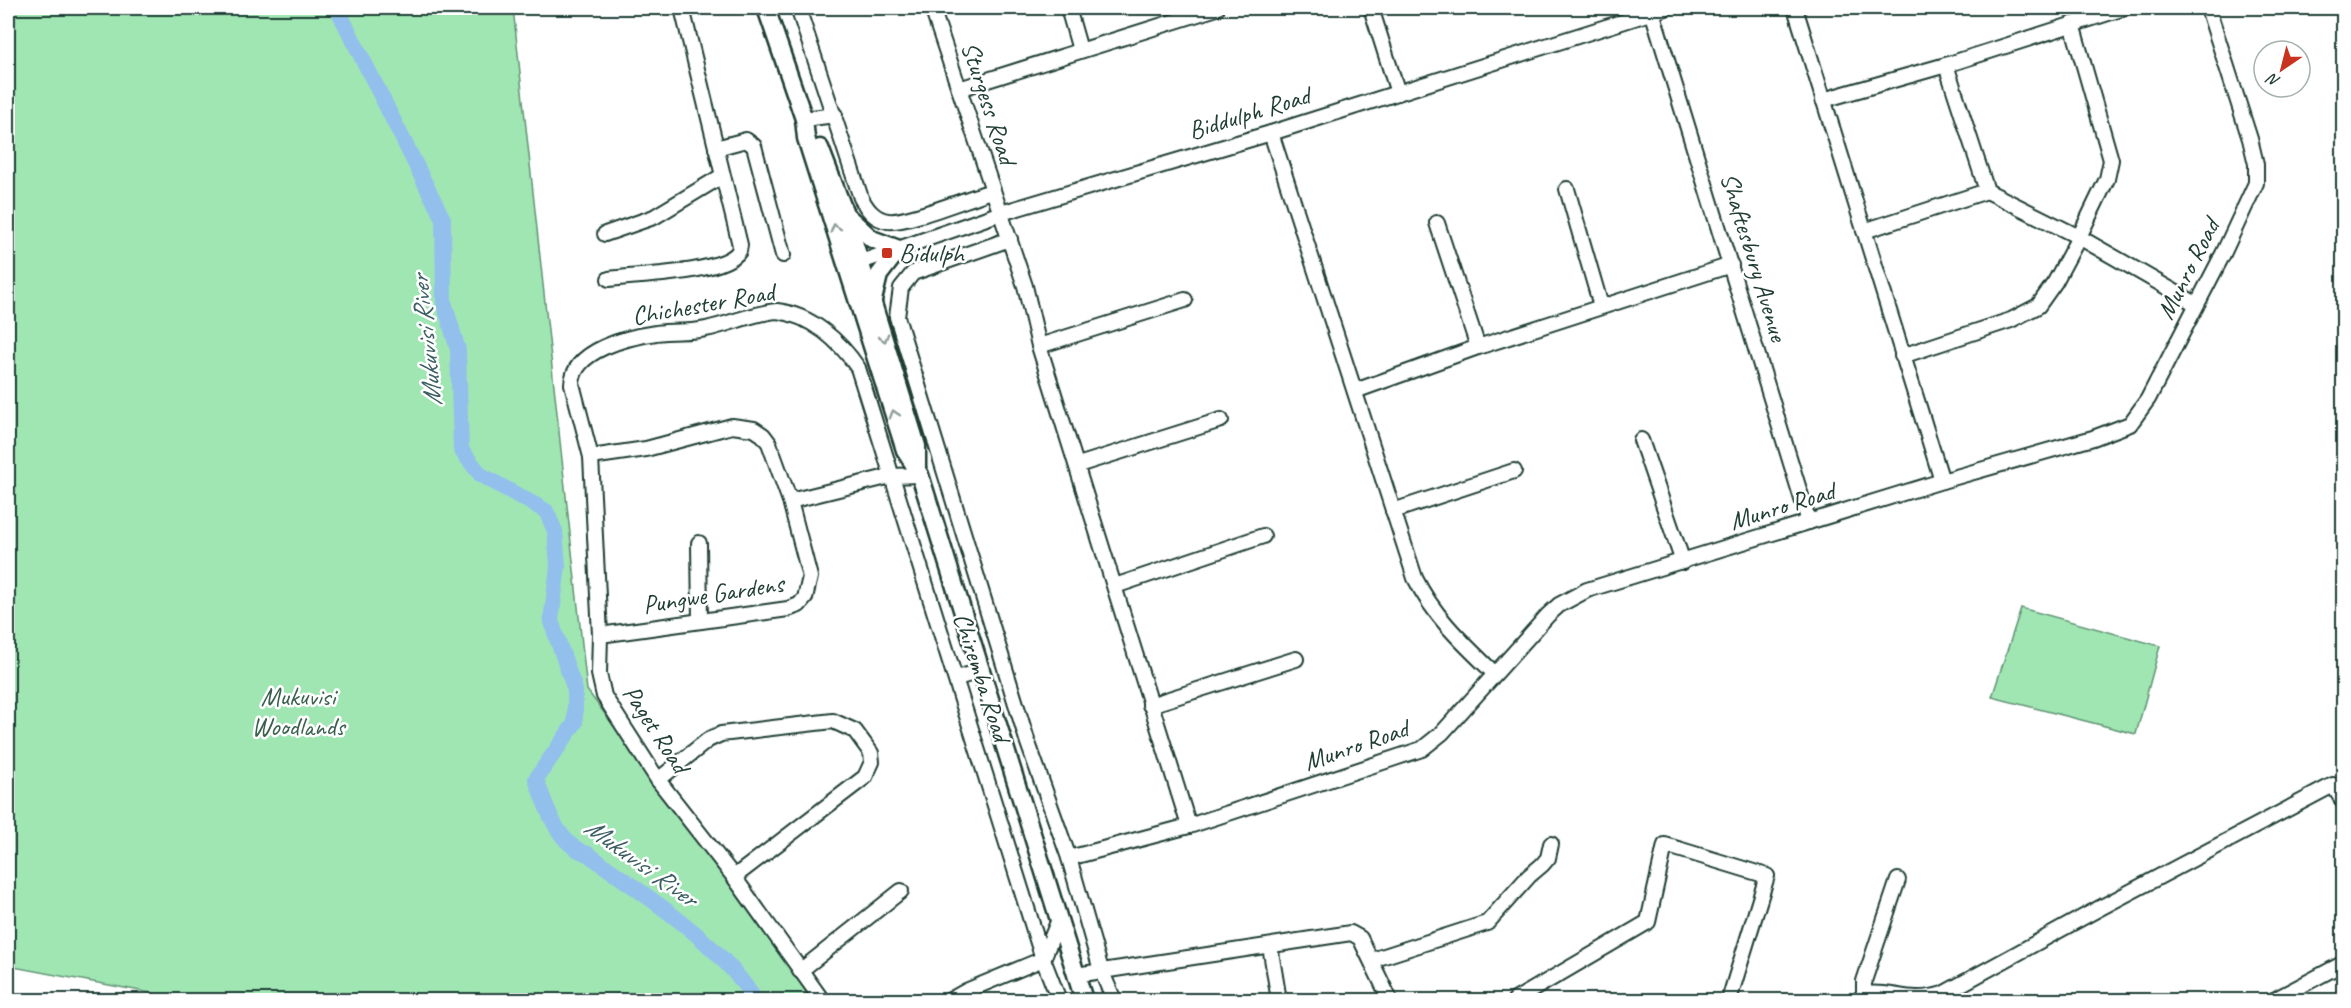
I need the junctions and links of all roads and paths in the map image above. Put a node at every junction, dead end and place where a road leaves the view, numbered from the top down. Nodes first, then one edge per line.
1 (682, 8) edge
2 (766, 8) edge
3 (798, 8) edge
4 (932, 8) edge
5 (1068, 8) edge
6 (1217, 8) edge
7 (1371, 8) edge
8 (1795, 8) edge
9 (2124, 8) edge
10 (2208, 8) edge
11 (1657, 9) edge
12 (2072, 24) junction
13 (1080, 50) junction
14 (1946, 65) junction
15 (959, 89) junction
16 (1398, 93) junction
17 (1823, 100) junction
18 (835, 115) junction
19 (804, 119) junction
20 (1271, 133) junction
21 (716, 148) junction
22 (722, 176) junction
23 (1567, 189) dead end
24 (992, 191) junction
25 (1987, 191) junction
26 (1001, 213) junction
27 (846, 216) junction
28 (1437, 223) dead end
29 (1864, 231) junction
30 (605, 234) dead end
31 (2079, 237) junction
32 (1010, 239) junction
33 (899, 249) junction
34 (783, 255) dead end
35 (853, 264) junction
36 (1731, 265) junction
37 (609, 279) dead end
38 (873, 300) junction
39 (1185, 300) dead end
40 (2196, 304) junction
41 (1601, 306) junction
42 (1039, 346) junction
43 (1478, 347) junction
44 (1902, 357) junction
45 (578, 366) joint
46 (858, 368) joint
47 (1355, 391) junction
48 (1221, 420) dead end
49 (1641, 440) dead end
50 (591, 457) junction
51 (941, 459) junction
52 (1078, 465) junction
53 (919, 471) junction
54 (1514, 471) dead end
55 (891, 476) junction
56 (1942, 481) junction
57 (790, 501) junction
58 (1394, 511) junction
59 (1809, 522) junction
60 (1263, 536) dead end
61 (699, 543) dead end
62 (1683, 562) junction
63 (1115, 586) junction
64 (700, 621) junction
65 (600, 635) junction
66 (1296, 659) dead end
67 (1494, 673) junction
68 (1008, 677) junction
69 (957, 678) junction
70 (982, 678) junction
71 (1150, 705) junction
72 (658, 780) junction
73 (2343, 803) edge
74 (1189, 826) junction
75 (1551, 844) dead end
76 (1069, 858) junction
77 (734, 877) junction
78 (1898, 880) dead end
79 (901, 891) dead end
80 (1058, 922) junction
81 (1270, 945) junction
82 (1043, 959) junction
83 (1372, 960) junction
84 (2343, 963) edge
85 (1101, 970) junction
86 (800, 971) junction
87 (1076, 975) junction
88 (1862, 997) edge
89 (822, 1000) edge
90 (950, 1000) edge
91 (1059, 1000) edge
92 (1084, 1000) edge
93 (1114, 1000) edge
94 (1279, 1000) edge
95 (1390, 1000) edge
96 (1515, 1000) edge
97 (1728, 1000) edge
98 (2274, 1000) edge

1 - 21 street
2 - 19 main road, Chiremba Road
3 - 18 street
4 - 15 street, Sturgess Road
5 - 13 street
6 - 13 street
7 - 16 street
8 - 17 street
9 - 12 street
10 - 40 street, Munro Road
11 - 16 street, Biddulph Road
11 - 36 street, Shaftesbury Avenue
12 - 14 street
12 - 31 street
13 - 15 street
14 - 17 street
14 - 25 street
15 - 24 street, Sturgess Road
16 - 20 street, Biddulph Road
17 - 29 street
18 - 19 street
18 - 24 street
19 - 27 main road, Chiremba Road
35 -> 19 main road, Chiremba Road
20 - 26 street, Biddulph Road
20 - 47 street
21 - 22 street
21 - 34 street
22 - 30 street
22 - 37 street
23 - 41 street
24 - 26 street, Sturgess Road
25 - 29 street
25 - 31 street
26 - 32 street, Sturgess Road
26 - 33 street, Biddulph Road
27 - 33 main road
27 - 35 main road, Chiremba Road
28 - 43 street
29 - 44 street
31 - 40 street
31 - 44 street
32 - 42 street, Sturgess Road
32 - 51 street
33 - 35 street, Biddulph Road
33 - 38 main road
35 - 38 main road, Chiremba Road
53 -> 35 main road, Chiremba Road
36 - 41 street
36 - 59 street, Shaftesbury Avenue
38 -> 53 main road, Chiremba Road
39 - 42 street
40 - 56 street, Munro Road
41 - 43 street
42 - 52 street, Sturgess Road
43 - 47 street
44 - 56 street
45 - 46 street, Chichester Road
45 - 50 street, Paget Road
46 - 55 street, Chiremba Road
47 - 58 street
48 - 52 street
49 - 62 street
50 - 57 street, Pungwe Gardens
50 - 65 street, Paget Road
51 - 53 street
51 - 68 street
52 - 63 street, Sturgess Road
53 - 55 street
53 - 70 main road, Chiremba Road
54 - 58 street
55 - 57 street
55 - 69 street, Chiremba Road
56 - 59 street, Munro Road
57 - 64 street, Pungwe Gardens
58 - 67 street
59 - 62 street, Munro Road
60 - 63 street
61 - 64 street
62 - 67 street, Munro Road
63 - 71 street, Sturgess Road
64 - 65 street, Pungwe Gardens
65 - 72 street, Paget Road
66 - 71 street
67 - 74 street, Munro Road
68 - 70 street
68 - 76 street
69 - 70 street
69 - 82 street, Chiremba Road
70 - 80 main road, Chiremba Road
71 - 74 street, Sturgess Road
72 - 77 street, Paget Road
72 - 77 street
73 - 88 street
74 - 76 street, Munro Road
75 - 83 street
76 - 85 street
77 - 86 street, Paget Road
78 - 88 street
79 - 86 street
80 - 82 street
80 - 87 main road, Chiremba Road
81 - 83 street
81 - 85 street
81 - 94 street
82 - 90 street
82 - 91 street, Chiremba Road
83 - 95 street
84 - 98 street
85 - 87 street
85 - 93 street
86 - 89 street, Paget Road
87 - 92 main road, Chiremba Road
96 - 97 street

